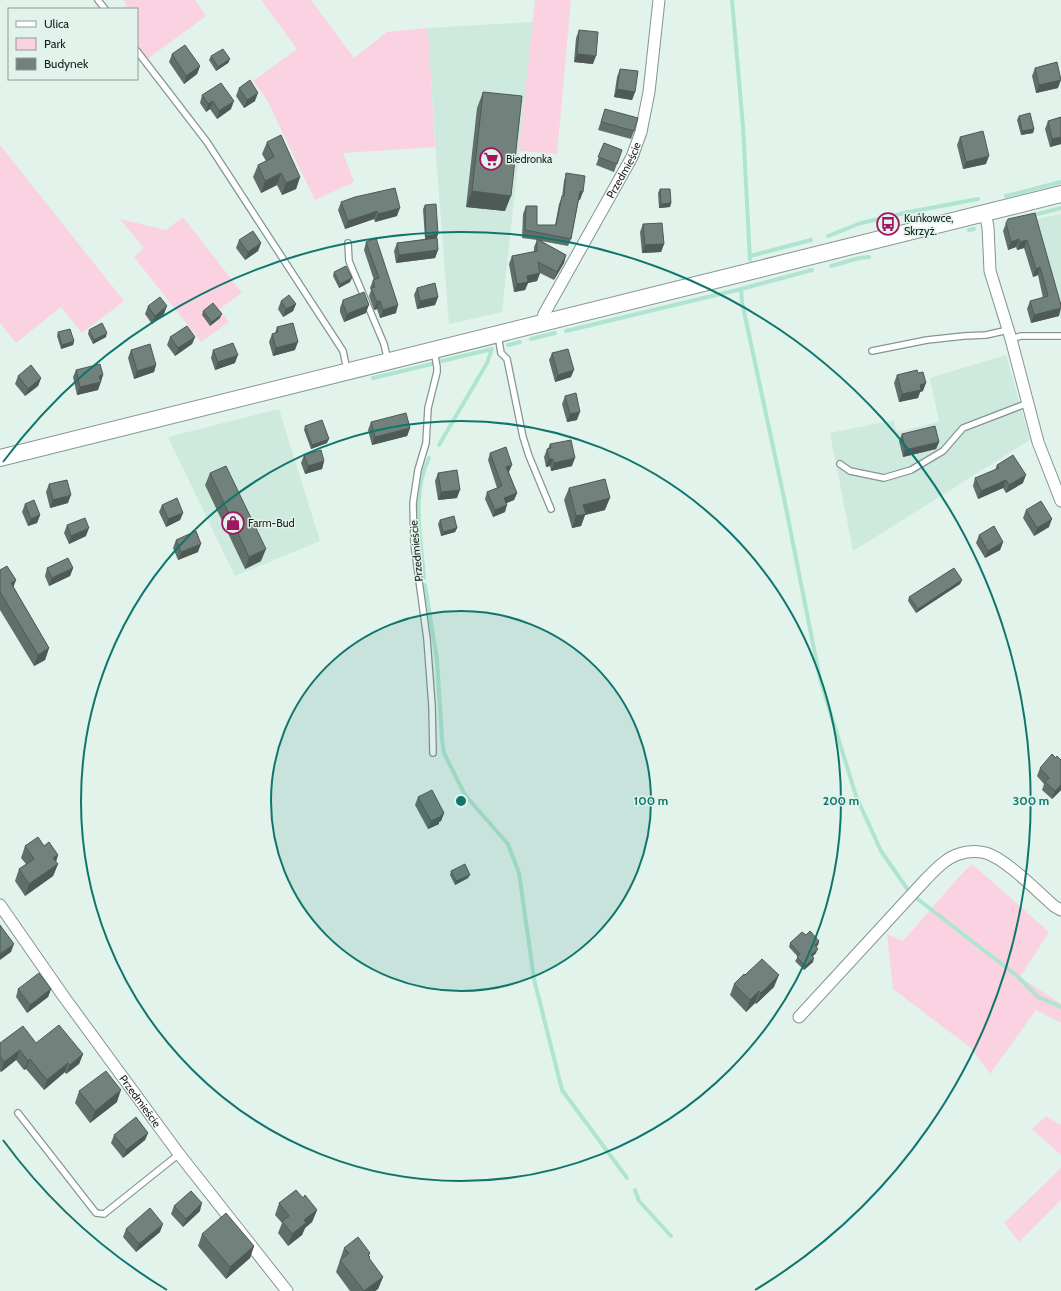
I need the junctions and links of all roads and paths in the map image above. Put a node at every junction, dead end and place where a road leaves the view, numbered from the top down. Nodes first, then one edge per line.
1 (98, 0) edge
2 (659, 0) edge
3 (104, 8) edge
4 (138, 52) edge
5 (1061, 194) edge
6 (984, 213) junction
7 (348, 243) dead end
8 (541, 324) junction
9 (1010, 334) junction
10 (498, 335) junction
11 (1061, 336) edge
12 (872, 350) dead end
13 (434, 351) junction
14 (389, 362) junction
15 (348, 372) junction
16 (1028, 403) junction
17 (0, 458) edge
18 (840, 464) dead end
19 (1061, 501) edge
20 (552, 509) dead end
21 (433, 753) dead end
22 (0, 905) edge
23 (1061, 910) edge
24 (799, 1017) dead end
25 (18, 1113) dead end
26 (179, 1154) junction
27 (287, 1291) edge

1 - 3 lane
2 - 8 street, Przedmieście
4 - 15 lane
5 - 6 main road
6 - 8 main road
6 - 9 street
7 - 14 lane
8 - 10 main road
9 - 11 lane
9 - 12 lane
9 - 16 street
10 - 13 main road
10 - 20 lane
13 - 14 main road
13 - 21 lane, Przedmieście
14 - 15 main road
15 - 17 main road
16 - 18 lane
16 - 19 street
22 - 26 street, Przedmieście
23 - 24 street
25 - 26 lane
26 - 27 street, Przedmieście

